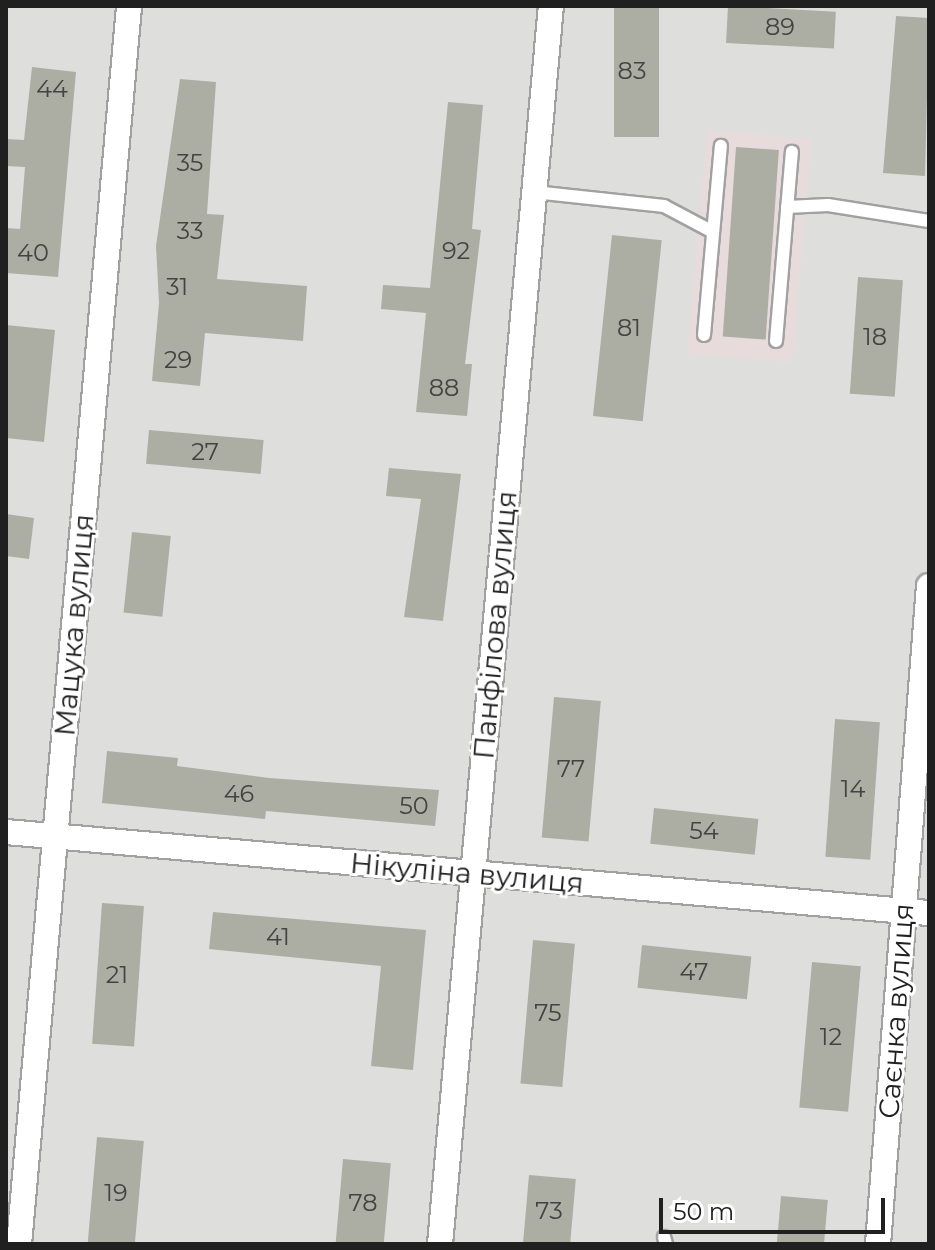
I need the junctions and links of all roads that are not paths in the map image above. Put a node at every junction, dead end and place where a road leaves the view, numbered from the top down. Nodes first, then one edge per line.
1 (129, 6) edge
2 (551, 6) edge
3 (721, 146) dead end
4 (792, 152) dead end
5 (534, 192) junction
6 (787, 207) junction
7 (929, 221) edge
8 (713, 232) junction
9 (704, 335) dead end
10 (776, 341) dead end
11 (929, 586) edge
12 (6, 832) edge
13 (55, 837) junction
14 (473, 873) junction
15 (904, 911) junction
16 (929, 913) edge
17 (19, 1244) edge
18 (440, 1244) edge
19 (878, 1244) edge

1 - 13 street, Мацука вулиця
2 - 5 street, Панфілова вулиця
3 - 8 lane
4 - 6 lane
5 - 8 lane
5 - 14 street, Панфілова вулиця
6 - 7 lane
6 - 10 lane
8 - 9 lane
11 - 15 street, Саєнка вулиця
12 - 13 street, Нікуліна вулиця
13 - 14 street, Нікуліна вулиця
13 - 17 street, Мацука вулиця
14 - 15 street, Нікуліна вулиця
14 - 18 street, Панфілова вулиця
15 - 16 street, Нікуліна вулиця
15 - 19 street, Саєнка вулиця

